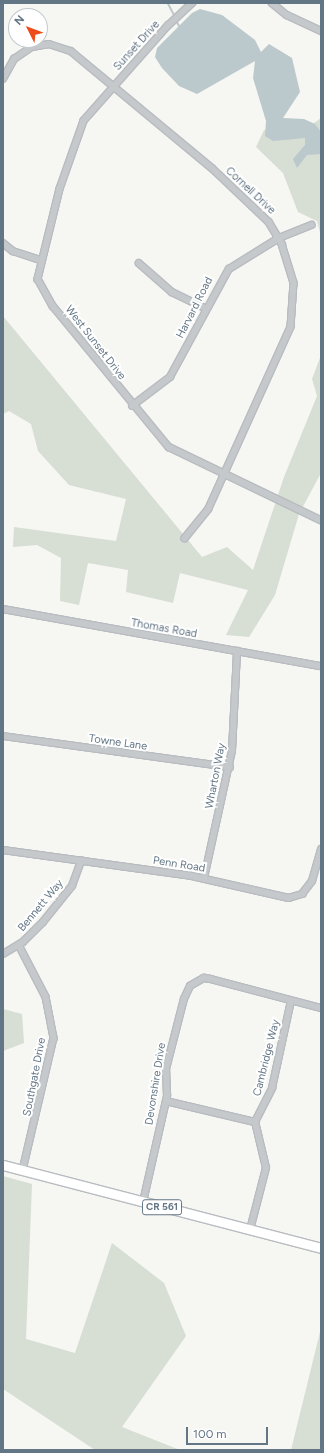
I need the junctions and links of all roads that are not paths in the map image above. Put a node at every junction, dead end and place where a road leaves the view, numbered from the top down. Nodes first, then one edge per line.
1 (193, 3) edge
2 (272, 3) edge
3 (321, 31) edge
4 (3, 80) edge
5 (114, 87) junction
6 (311, 225) dead end
7 (279, 238) junction
8 (3, 243) edge
9 (40, 260) junction
10 (139, 263) dead end
11 (205, 308) junction
12 (132, 406) junction
13 (224, 474) junction
14 (321, 520) edge
15 (185, 539) dead end
16 (3, 609) edge
17 (237, 651) junction
18 (321, 666) edge
19 (3, 736) edge
20 (230, 767) junction
21 (321, 849) edge
22 (3, 850) edge
23 (81, 861) junction
24 (204, 878) junction
25 (19, 945) junction
26 (3, 954) edge
27 (291, 1001) junction
28 (321, 1008) edge
29 (166, 1101) junction
30 (255, 1122) junction
31 (3, 1165) edge
32 (23, 1170) junction
33 (143, 1202) junction
34 (250, 1230) junction
35 (321, 1248) edge

1 - 5 street, Sunset Drive
2 - 3 street
4 - 5 street, Cornell Drive
5 - 7 street, Cornell Drive
5 - 9 street, West Sunset Drive
6 - 7 street, Harvard Road
7 - 11 street, Harvard Road
7 - 13 street, Cornell Drive
8 - 9 street
9 - 12 street, West Sunset Drive
10 - 11 street
11 - 12 street, Harvard Road
12 - 13 street, West Sunset Drive
13 - 14 street, West Sunset Drive
13 - 15 street, Cornell Drive
16 - 17 street, Thomas Road
17 - 18 street, Thomas Road
17 - 20 street, Wharton Way
19 - 20 street, Towne Lane
20 - 24 street, Wharton Way
21 - 24 street, Penn Road
22 - 23 street, Penn Road
23 - 24 street, Penn Road
23 - 25 street, Bennett Way
25 - 26 street, Bennett Way
25 - 32 street, Southgate Drive
27 - 28 street, Devonshire Drive
27 - 29 street, Devonshire Drive
27 - 30 street, Cambridge Way
29 - 30 street
29 - 33 street, Devonshire Drive
30 - 34 street
31 - 32 main road, CR 561
32 - 33 main road, CR 561
33 - 34 main road, CR 561
34 - 35 main road, CR 561

